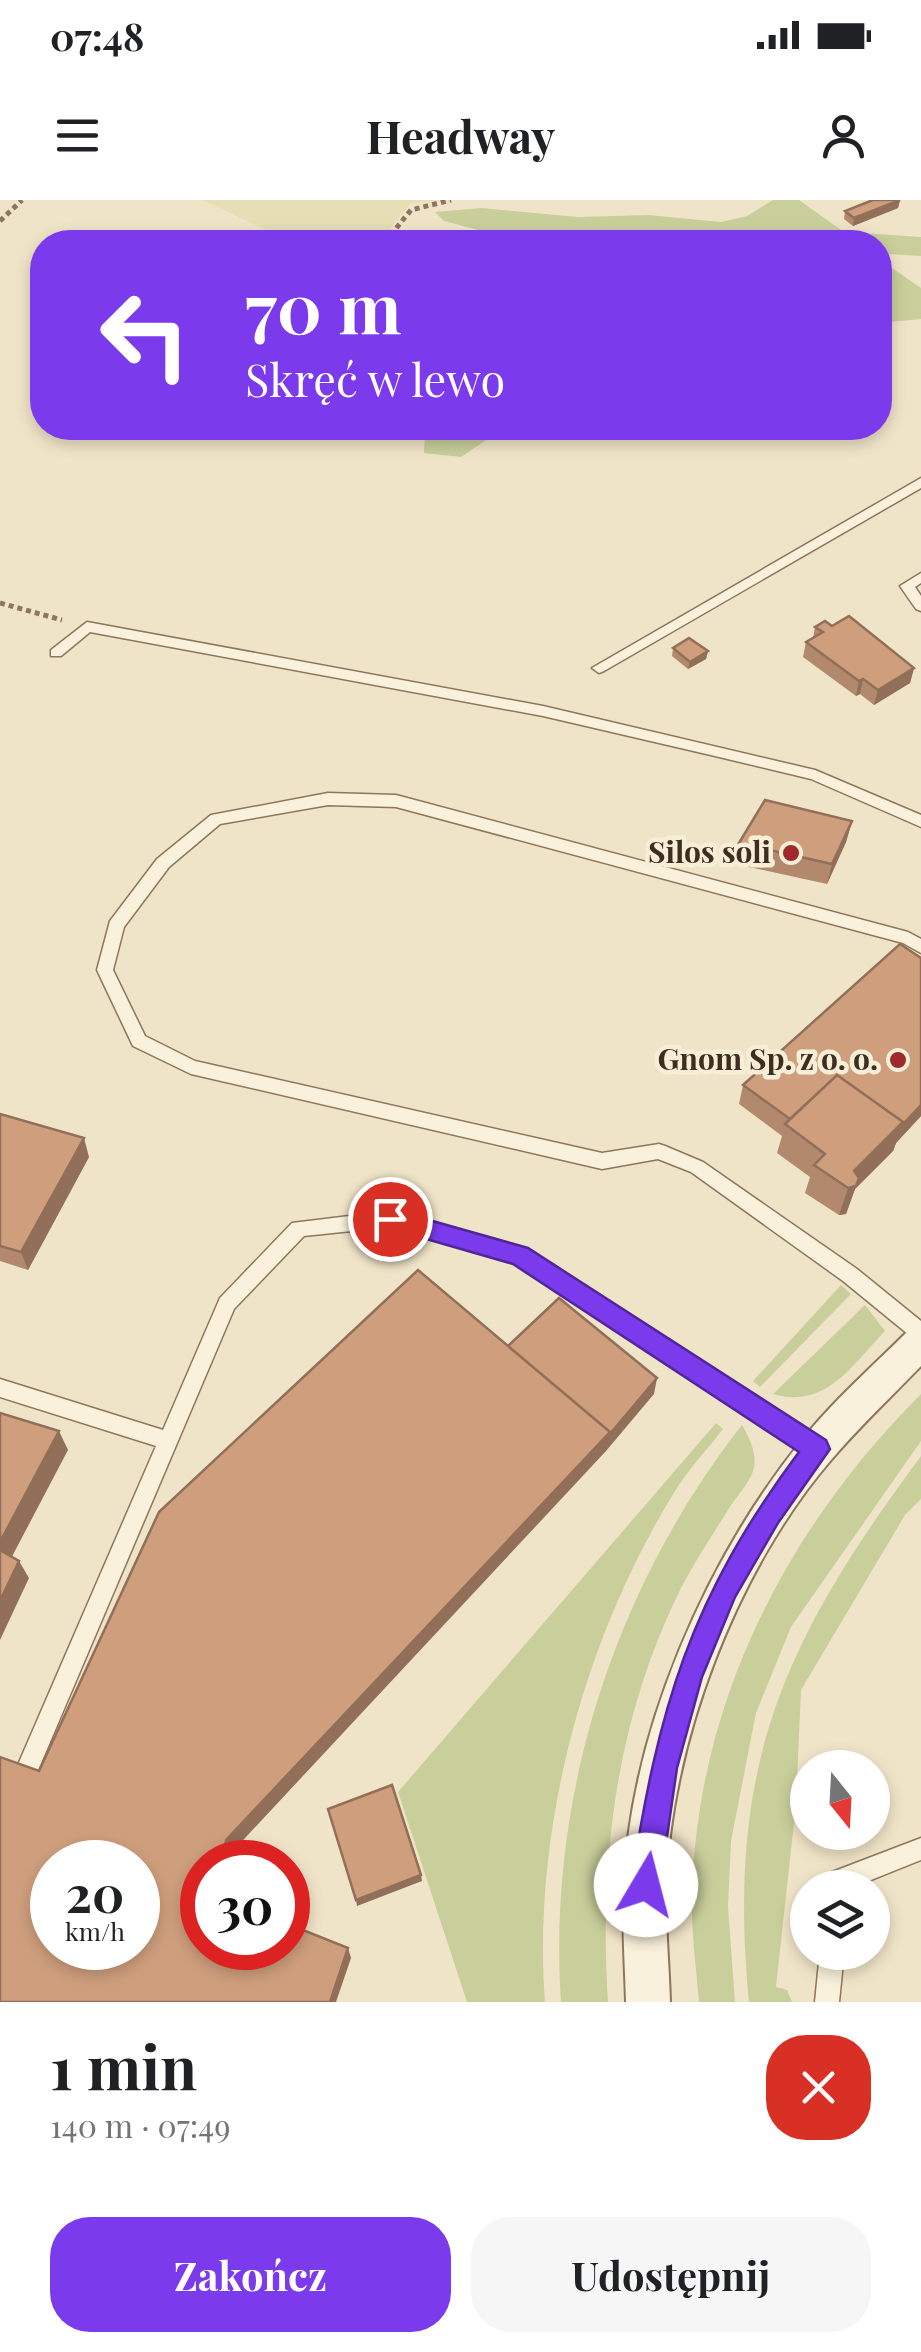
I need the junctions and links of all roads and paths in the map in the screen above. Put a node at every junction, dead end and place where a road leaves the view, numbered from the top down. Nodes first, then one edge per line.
1 (22, 200) edge
2 (451, 200) edge
3 (0, 221) edge
4 (392, 230) edge
5 (921, 482) edge
6 (921, 577) edge
7 (0, 603) edge
8 (921, 606) edge
9 (87, 627) junction
10 (56, 653) dead end
11 (599, 668) dead end
12 (921, 821) edge
13 (921, 947) edge
14 (921, 1332) edge
15 (921, 1342) edge
16 (0, 1388) edge
17 (166, 1440) junction
18 (817, 1449) junction
19 (28, 1767) edge
20 (921, 1848) edge
21 (865, 1870) edge
22 (830, 1970) edge
23 (648, 2002) edge
24 (827, 2002) edge

1 - 3 path
2 - 4 path
5 - 11 lane
6 - 8 lane
7 - 9 path
9 - 10 lane
9 - 12 lane
13 - 14 lane
15 - 18 street
16 - 17 lane
17 - 18 lane
17 - 19 lane
18 - 23 street
20 - 21 lane
22 - 24 lane

